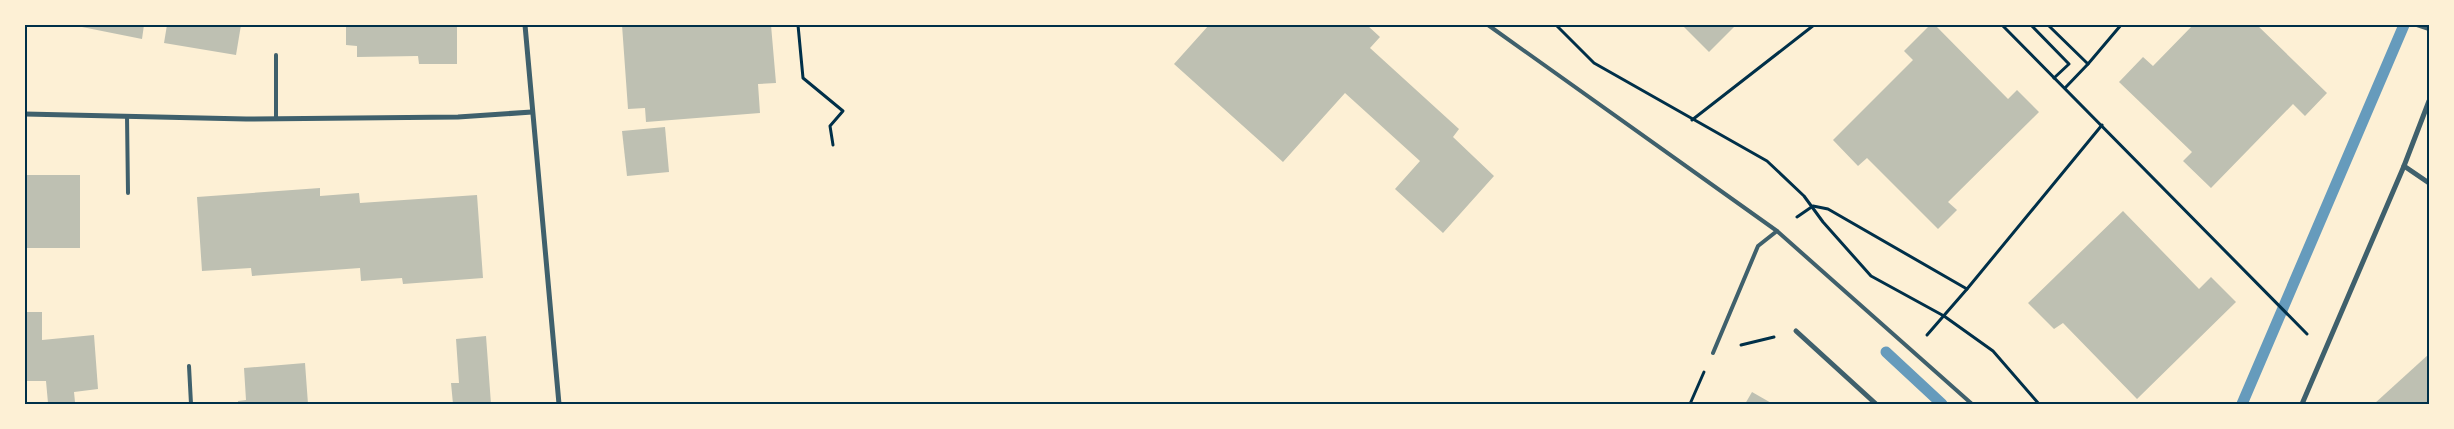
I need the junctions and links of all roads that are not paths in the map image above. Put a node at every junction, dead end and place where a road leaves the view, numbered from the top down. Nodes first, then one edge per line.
1 (525, 25) edge
2 (1488, 25) edge
3 (2419, 26) edge
4 (2429, 29) edge
5 (276, 55) dead end
6 (2429, 101) edge
7 (532, 112) junction
8 (25, 114) edge
9 (127, 116) junction
10 (276, 118) junction
11 (2404, 166) junction
12 (2429, 182) edge
13 (128, 192) dead end
14 (1777, 231) junction
15 (1796, 331) road end
16 (1712, 353) road end
17 (189, 366) dead end
18 (191, 404) edge
19 (559, 404) edge
20 (1876, 404) edge
21 (1972, 404) edge
22 (2302, 404) edge

1 - 7 street
2 - 14 lane
3 - 4 lane
5 - 10 lane
6 - 11 street
7 - 10 street
7 - 19 street
8 - 9 street
9 - 10 street
9 - 13 lane
11 - 12 street
11 - 22 street
14 - 16 lane
14 - 21 lane
15 - 20 street
17 - 18 lane

